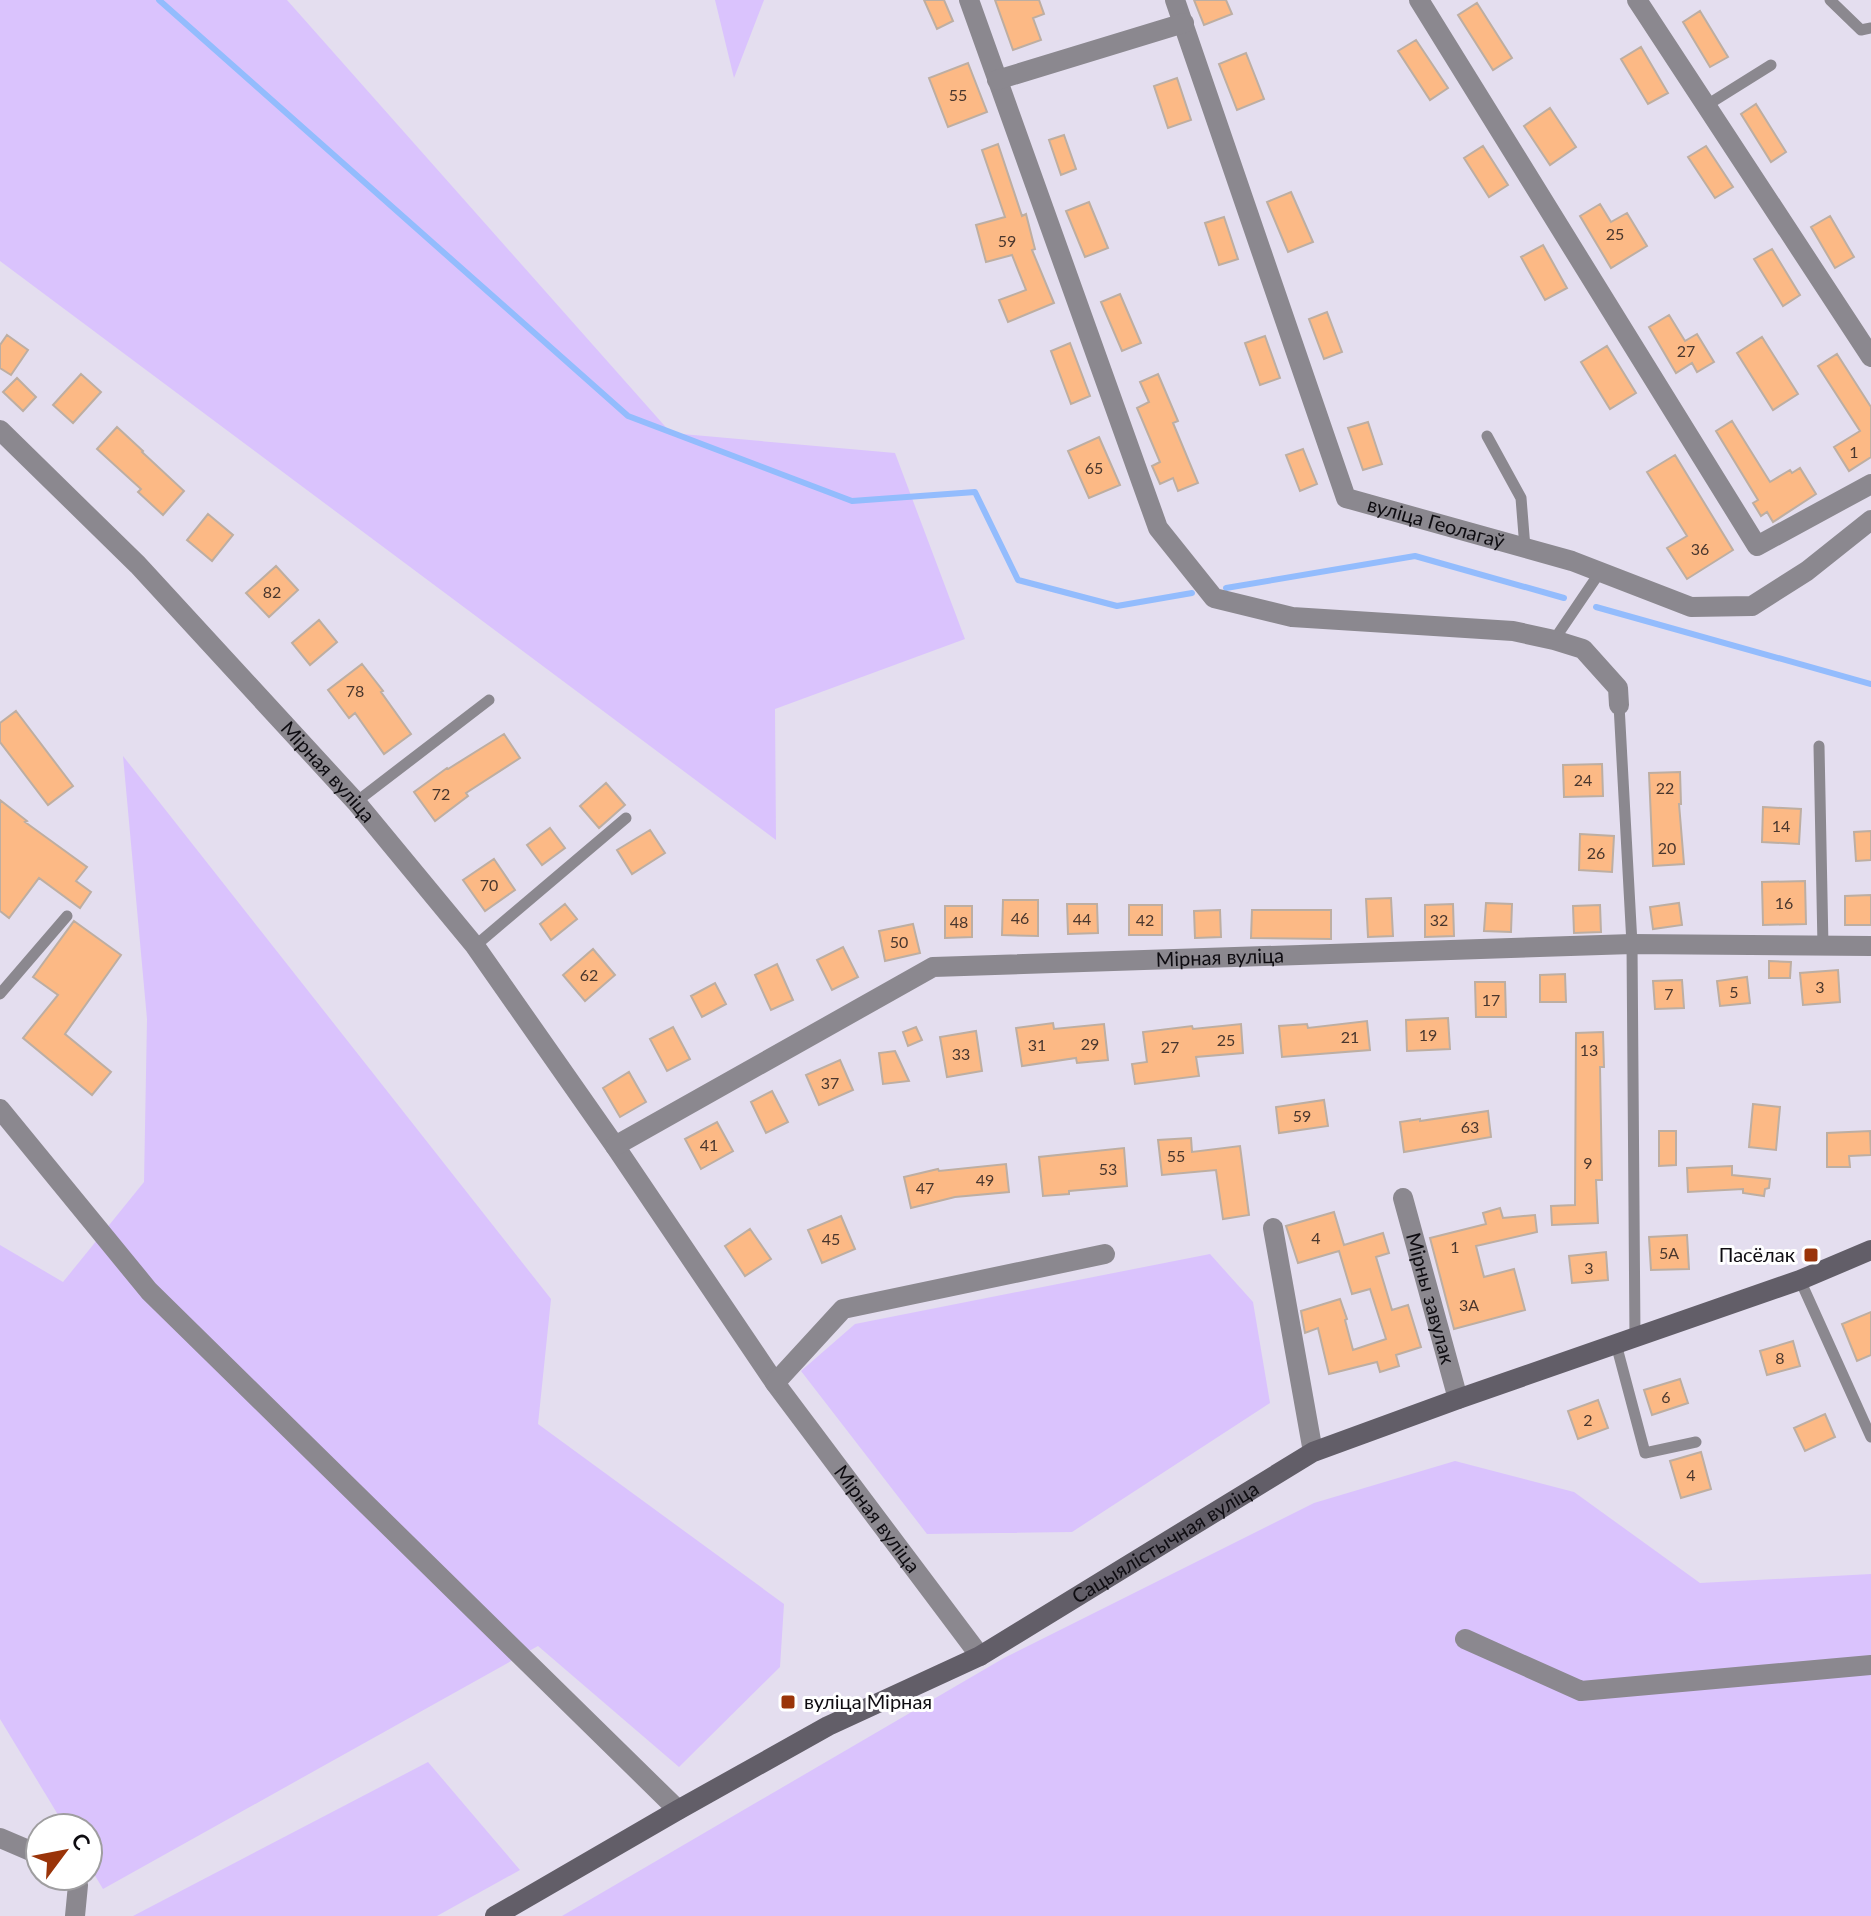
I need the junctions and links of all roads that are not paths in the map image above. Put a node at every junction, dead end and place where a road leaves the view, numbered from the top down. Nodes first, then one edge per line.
1 (969, 0) edge
2 (1175, 0) edge
3 (1419, 0) edge
4 (1637, 0) edge
5 (1830, 0) edge
6 (1184, 23) junction
7 (1871, 28) edge
8 (1771, 65) dead end
9 (997, 80) junction
10 (1707, 105) junction
11 (1871, 357) edge
12 (0, 430) edge
13 (1487, 436) dead end
14 (1871, 484) edge
15 (1871, 520) edge
16 (1525, 548) junction
17 (1600, 572) junction
18 (1554, 640) junction
19 (489, 700) dead end
20 (1619, 705) joint
21 (1819, 746) dead end
22 (356, 802) junction
23 (626, 818) dead end
24 (67, 916) dead end
25 (1632, 944) junction
26 (475, 946) junction
27 (1823, 946) junction
28 (1871, 946) edge
29 (0, 994) edge
30 (0, 1109) edge
31 (615, 1146) junction
32 (1403, 1198) dead end
33 (1273, 1228) dead end
34 (1871, 1250) edge
35 (1105, 1254) dead end
36 (1800, 1280) junction
37 (1626, 1341) junction
38 (775, 1383) junction
39 (1458, 1399) junction
40 (1871, 1437) edge
41 (1696, 1442) dead end
42 (1313, 1452) junction
43 (1465, 1639) dead end
44 (980, 1656) junction
45 (1871, 1665) edge
46 (678, 1810) junction
47 (0, 1838) edge
48 (24, 1848) edge
49 (77, 1892) edge
50 (75, 1916) edge
51 (495, 1916) edge

1 - 9 street
2 - 6 street, вуліца Геолагаў
3 - 14 street
4 - 10 street
5 - 7 lane
6 - 9 street
6 - 16 street, вуліца Геолагаў
8 - 10 lane
9 - 18 street
10 - 11 street
12 - 22 street, Мірная вуліца
13 - 16 lane
15 - 17 street, вуліца Геолагаў
16 - 17 street, вуліца Геолагаў
17 - 18 lane
18 - 20 street
19 - 22 lane
20 - 25 lane
21 - 27 lane
22 - 26 street, Мірная вуліца
23 - 26 lane
24 - 29 lane
25 - 27 street, Мірная вуліца
25 - 31 street, Мірная вуліца
25 - 37 lane
26 - 31 street, Мірная вуліца
27 - 28 street, Мірная вуліца
30 - 46 street
31 - 38 street, Мірная вуліца
32 - 39 street, Мірны завулак
33 - 42 street
34 - 36 main road, Сацыялістычная вуліца
35 - 38 street
36 - 37 main road, Сацыялістычная вуліца
36 - 40 lane
37 - 39 main road, Сацыялістычная вуліца
37 - 41 lane
38 - 44 street, Мірная вуліца
39 - 42 main road, Сацыялістычная вуліца
42 - 44 main road, Сацыялістычная вуліца
43 - 45 street
44 - 46 main road, Сацыялістычная вуліца
46 - 51 main road, Сацыялістычная вуліца
47 - 48 street
49 - 50 street

